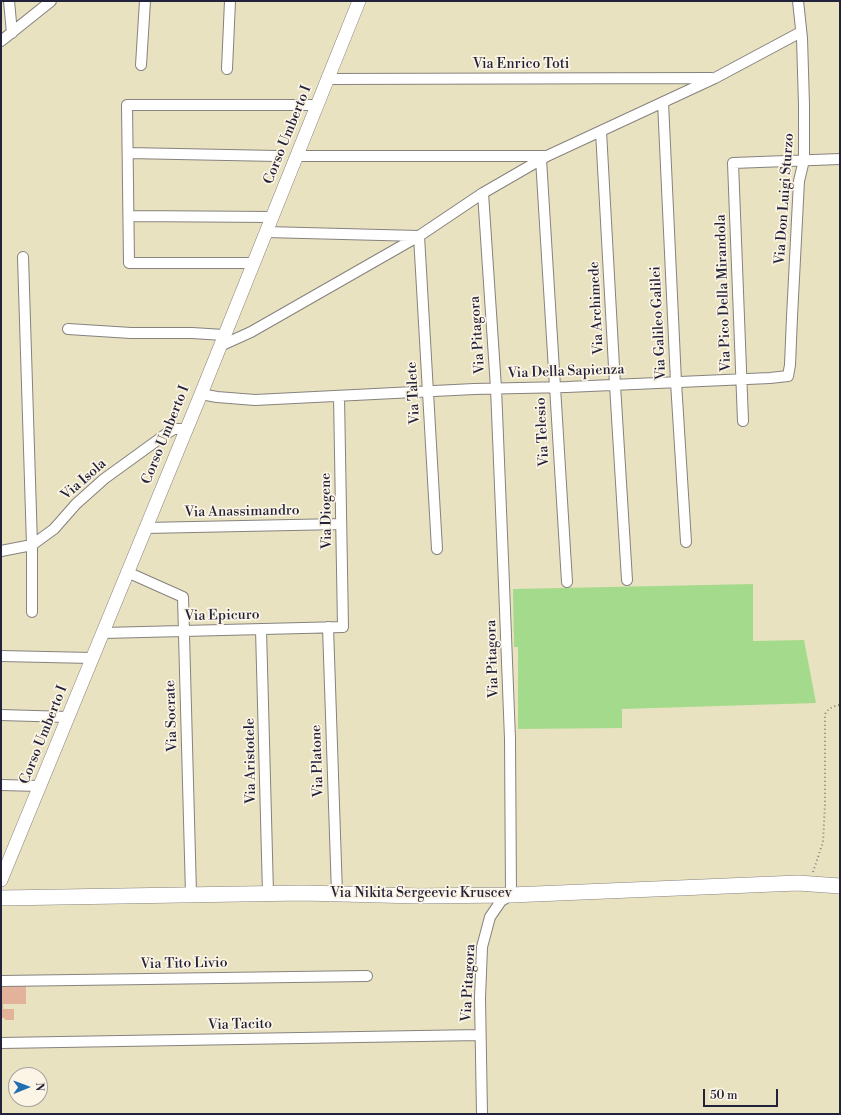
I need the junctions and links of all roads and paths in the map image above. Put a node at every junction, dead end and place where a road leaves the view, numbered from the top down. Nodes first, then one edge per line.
1 (9, 1) edge
2 (51, 1) edge
3 (145, 1) edge
4 (230, 1) edge
5 (359, 1) edge
6 (798, 1) edge
7 (801, 32) junction
8 (12, 33) junction
9 (1, 41) edge
10 (141, 65) dead end
11 (227, 69) dead end
12 (715, 78) junction
13 (327, 79) junction
14 (663, 102) junction
15 (317, 105) junction
16 (602, 131) junction
17 (128, 153) junction
18 (277, 156) dead end
19 (296, 156) junction
20 (544, 158) junction
21 (840, 159) edge
22 (804, 160) junction
23 (483, 193) junction
24 (129, 216) junction
25 (272, 217) junction
26 (266, 232) junction
27 (419, 236) junction
28 (23, 257) dead end
29 (253, 263) junction
30 (68, 329) dead end
31 (222, 340) junction
32 (788, 376) joint
33 (742, 379) junction
34 (676, 382) junction
35 (615, 385) junction
36 (555, 387) junction
37 (496, 388) junction
38 (428, 391) junction
39 (200, 394) junction
40 (338, 396) junction
41 (743, 421) dead end
42 (186, 429) junction
43 (341, 524) junction
44 (145, 528) junction
45 (686, 542) dead end
46 (32, 545) junction
47 (437, 549) dead end
48 (1, 552) edge
49 (127, 572) junction
50 (627, 580) dead end
51 (566, 582) dead end
52 (32, 612) dead end
53 (328, 627) junction
54 (343, 627) joint
55 (261, 629) junction
56 (184, 631) junction
57 (103, 633) junction
58 (1, 656) edge
59 (92, 658) junction
60 (840, 705) edge
61 (1, 715) edge
62 (68, 717) junction
63 (1, 785) edge
64 (40, 786) junction
65 (1, 880) edge
66 (809, 883) junction
67 (840, 886) edge
68 (268, 893) junction
69 (191, 894) junction
70 (337, 894) junction
71 (511, 895) junction
72 (1, 898) edge
73 (367, 976) dead end
74 (1, 981) edge
75 (480, 1035) junction
76 (1, 1043) edge
77 (482, 1114) edge

1 - 8 street
2 - 8 street
3 - 10 street
4 - 11 street
5 - 13 street, Corso Umberto I
6 - 7 street, Via Don Luigi Sturzo
7 - 12 street
7 - 22 street, Via Don Luigi Sturzo
8 - 9 street
12 - 13 street, Via Enrico Toti
12 - 14 street
13 - 15 street, Corso Umberto I
14 - 16 street
14 - 34 street, Via Galileo Galilei
15 - 17 street
15 - 19 street, Corso Umberto I
16 - 20 street
16 - 35 street, Via Archimede
17 - 18 street
17 - 24 street
19 - 20 street
19 - 25 street, Corso Umberto I
20 - 23 street
20 - 36 street, Via Telesio
21 - 22 street
22 - 32 street, Via Don Luigi Sturzo
22 - 33 street, Via Pico Della Mirandola
23 - 27 street
23 - 37 street, Via Pitagora
24 - 25 street
24 - 29 street
25 - 26 street, Corso Umberto I
26 - 27 street
26 - 29 street, Corso Umberto I
27 - 31 street
27 - 38 street, Via Talete
28 - 46 street
29 - 31 street, Corso Umberto I
30 - 31 street
31 - 39 street, Corso Umberto I
32 - 33 street, Via Della Sapienza
33 - 34 street, Via Della Sapienza
33 - 41 street, Via Pico Della Mirandola
34 - 35 street, Via Della Sapienza
34 - 45 street, Via Galileo Galilei
35 - 36 street, Via Della Sapienza
35 - 50 street, Via Archimede
36 - 37 street, Via Della Sapienza
36 - 51 street, Via Telesio
37 - 38 street, Via Della Sapienza
37 - 71 street, Via Pitagora
38 - 40 street, Via Della Sapienza
38 - 47 street, Via Talete
39 - 40 street, Via Della Sapienza
39 - 42 street, Corso Umberto I
40 - 43 street, Via Diogene
42 - 44 street, Corso Umberto I
42 - 46 street, Via Isola
43 - 44 street, Via Anassimandro
43 - 54 street, Via Diogene
44 - 49 street, Corso Umberto I
46 - 48 street, Via Isola
46 - 52 street
49 - 56 street, Via Socrate
49 - 57 street, Corso Umberto I
53 - 54 street, Via Epicuro
53 - 55 street, Via Epicuro
53 - 70 street, Via Platone
55 - 56 street, Via Epicuro
55 - 68 street, Via Aristotele
56 - 57 street, Via Epicuro
56 - 69 street, Via Socrate
57 - 59 street, Corso Umberto I
58 - 59 street
59 - 62 street, Corso Umberto I
60 - 66 path
61 - 62 street
62 - 64 street, Corso Umberto I
63 - 64 street
64 - 65 street, Corso Umberto I
66 - 67 main road, Via Nikita Sergeevic Kruscev
66 - 71 main road, Via Nikita Sergeevic Kruscev
68 - 69 main road, Via Nikita Sergeevic Kruscev
68 - 70 main road, Via Nikita Sergeevic Kruscev
69 - 72 main road, Via Nikita Sergeevic Kruscev
70 - 71 main road, Via Nikita Sergeevic Kruscev
71 - 75 street, Via Pitagora
73 - 74 street, Via Tito Livio
75 - 76 street, Via Tacito
75 - 77 street, Via Pitagora

